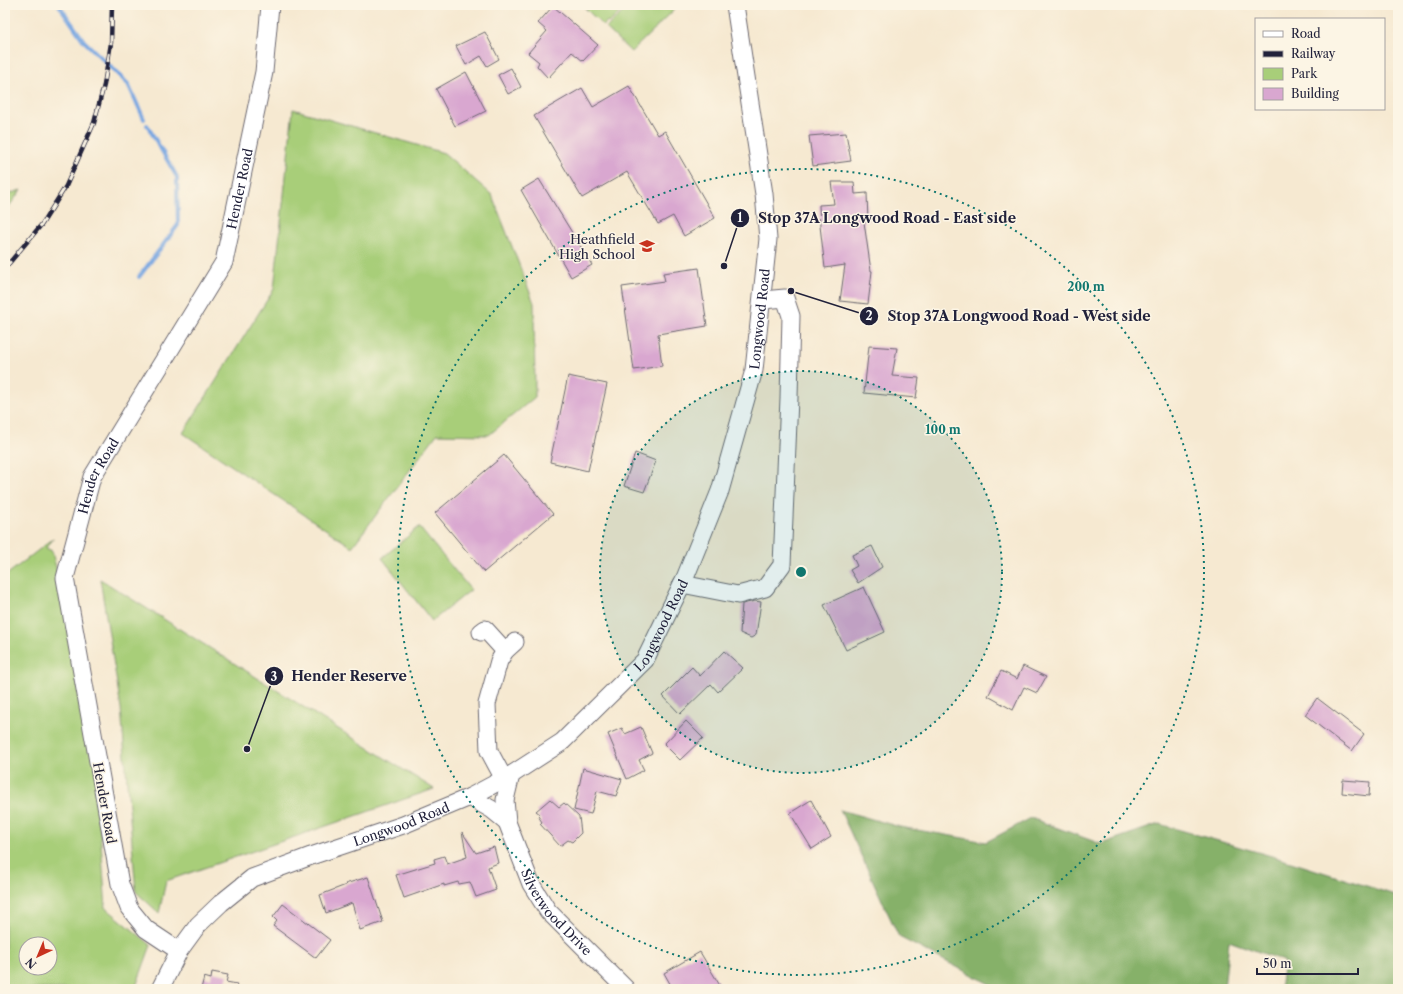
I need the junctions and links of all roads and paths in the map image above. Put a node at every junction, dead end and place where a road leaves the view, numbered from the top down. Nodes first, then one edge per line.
1 (270, 5) edge
2 (735, 5) edge
3 (763, 300) junction
4 (682, 584) junction
5 (480, 632) dead end
6 (508, 778) junction
7 (470, 797) junction
8 (507, 822) junction
9 (179, 951) junction
10 (160, 989) edge
11 (626, 989) edge

1 - 9 street, Hender Road
2 - 3 street, Longwood Road
3 - 4 street, Longwood Road
3 - 4 street
4 - 6 street, Longwood Road
5 - 6 street
6 - 7 street, Longwood Road
6 - 8 street, Silverwood Drive
7 - 8 street, Silverwood Drive
7 - 9 street, Longwood Road
8 - 11 street, Silverwood Drive
9 - 10 street, Longwood Road

